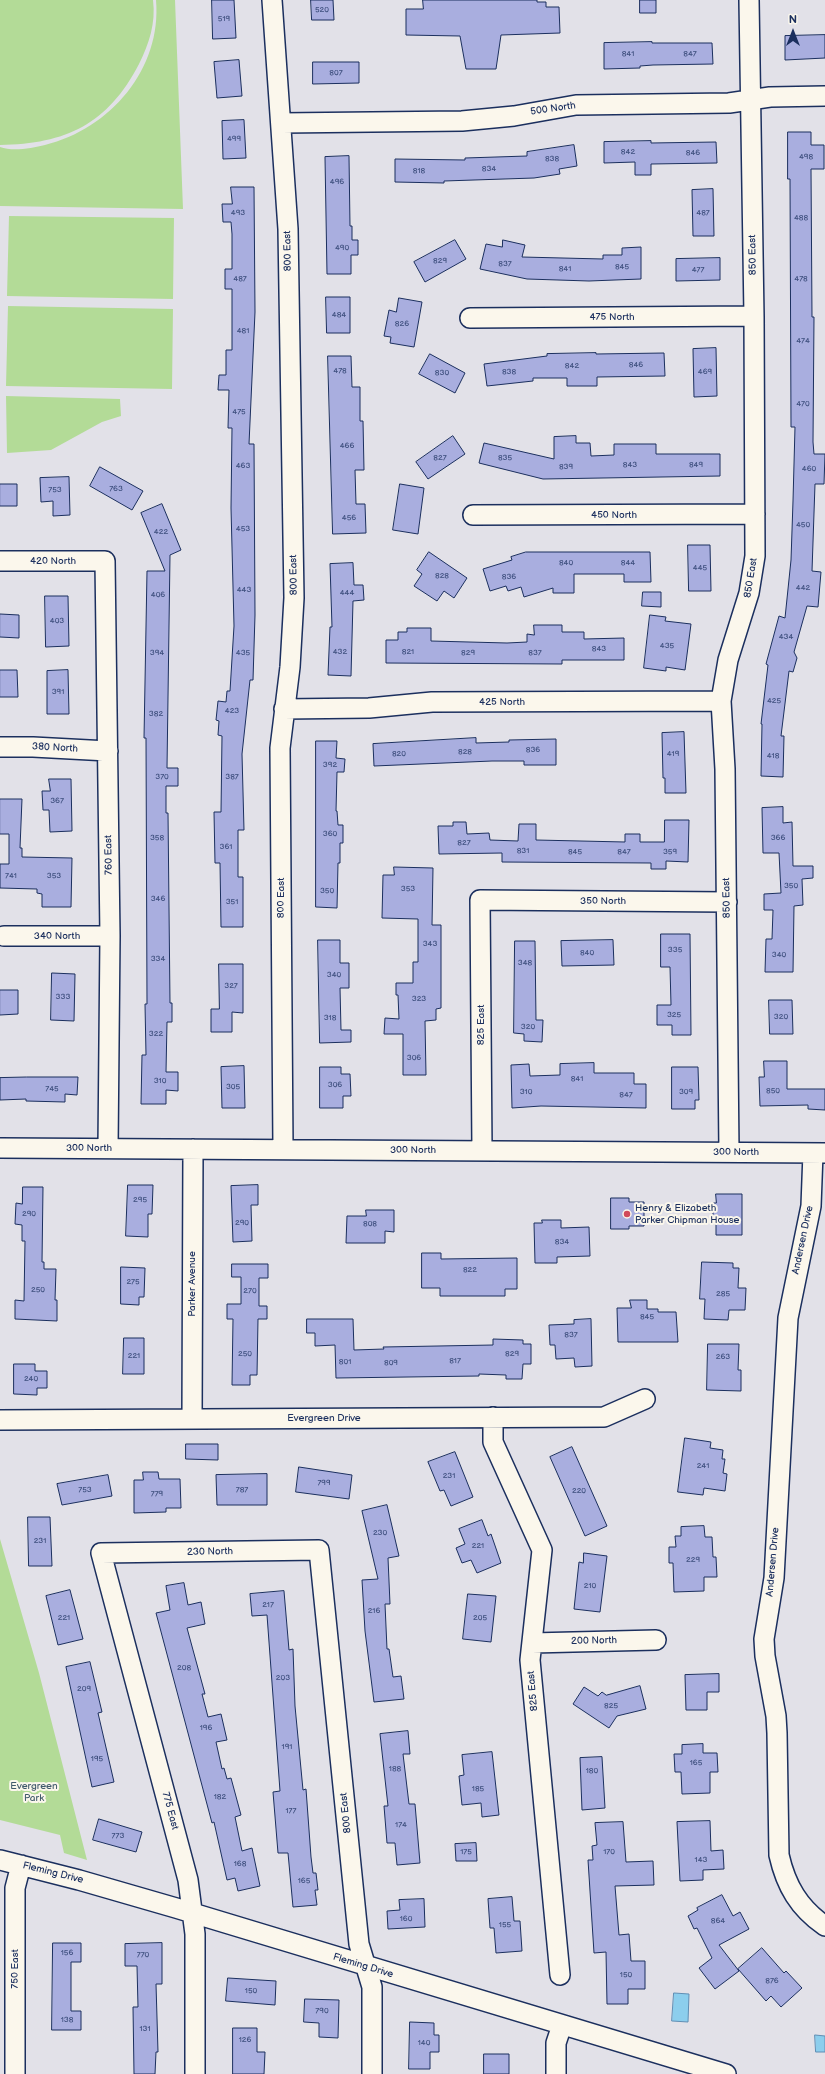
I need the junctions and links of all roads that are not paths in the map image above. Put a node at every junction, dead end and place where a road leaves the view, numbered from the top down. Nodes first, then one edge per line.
1 (272, 0) edge
2 (749, 0) edge
3 (825, 96) edge
4 (751, 100) junction
5 (282, 122) junction
6 (754, 316) junction
7 (470, 318) dead end
8 (755, 514) junction
9 (473, 515) dead end
10 (105, 561) joint
11 (0, 562) edge
12 (721, 701) junction
13 (284, 709) junction
14 (1, 747) dead end
15 (108, 751) junction
16 (480, 900) joint
17 (727, 902) junction
18 (4, 936) dead end
19 (110, 936) junction
20 (0, 1148) edge
21 (108, 1148) junction
22 (193, 1149) junction
23 (283, 1149) junction
24 (482, 1151) junction
25 (730, 1152) junction
26 (819, 1153) edge
27 (645, 1399) dead end
28 (493, 1417) junction
29 (192, 1419) junction
30 (0, 1420) edge
31 (319, 1550) joint
32 (101, 1554) joint
33 (656, 1640) dead end
34 (532, 1643) junction
35 (0, 1860) edge
36 (21, 1865) junction
37 (192, 1913) junction
38 (825, 1926) edge
39 (365, 1966) junction
40 (560, 1975) dead end
41 (562, 2025) junction
42 (14, 2074) edge
43 (195, 2074) edge
44 (372, 2074) edge
45 (556, 2074) edge
46 (726, 2074) edge

1 - 5 street, 800 East
2 - 4 street, 850 East
3 - 4 street, 500 North
4 - 5 street, 500 North
4 - 6 street, 850 East
5 - 13 street, 800 East
6 - 7 street, 475 North
6 - 8 street, 850 East
8 - 9 street, 450 North
8 - 12 street, 850 East
10 - 11 street, 420 North
10 - 15 street, 760 East
12 - 13 street, 425 North
12 - 17 street, 850 East
13 - 23 street, 800 East
14 - 15 street, 380 North
15 - 19 street, 760 East
16 - 17 street, 350 North
16 - 24 street, 825 East
17 - 25 street, 850 East
18 - 19 street, 340 North
19 - 21 street, 760 East
20 - 21 street, 300 North
21 - 22 street, 300 North
22 - 23 street, 300 North
22 - 29 street, Parker Avenue
23 - 24 street, 300 North
24 - 25 street, 300 North
25 - 26 street, 300 North
26 - 38 street, Andersen Drive
27 - 28 street, Evergreen Drive
28 - 29 street, Evergreen Drive
28 - 34 street, 825 East
29 - 30 street, Evergreen Drive
31 - 32 street, 230 North
31 - 39 street, 800 East
32 - 37 street, 775 East
33 - 34 street, 200 North
34 - 40 street, 825 East
35 - 36 street, Fleming Drive
36 - 37 street, Fleming Drive
36 - 42 street, 750 East
37 - 39 street, Fleming Drive
37 - 43 street, 775 East
39 - 41 street, Fleming Drive
39 - 44 street, 800 East
41 - 45 street
41 - 46 street, Fleming Drive

